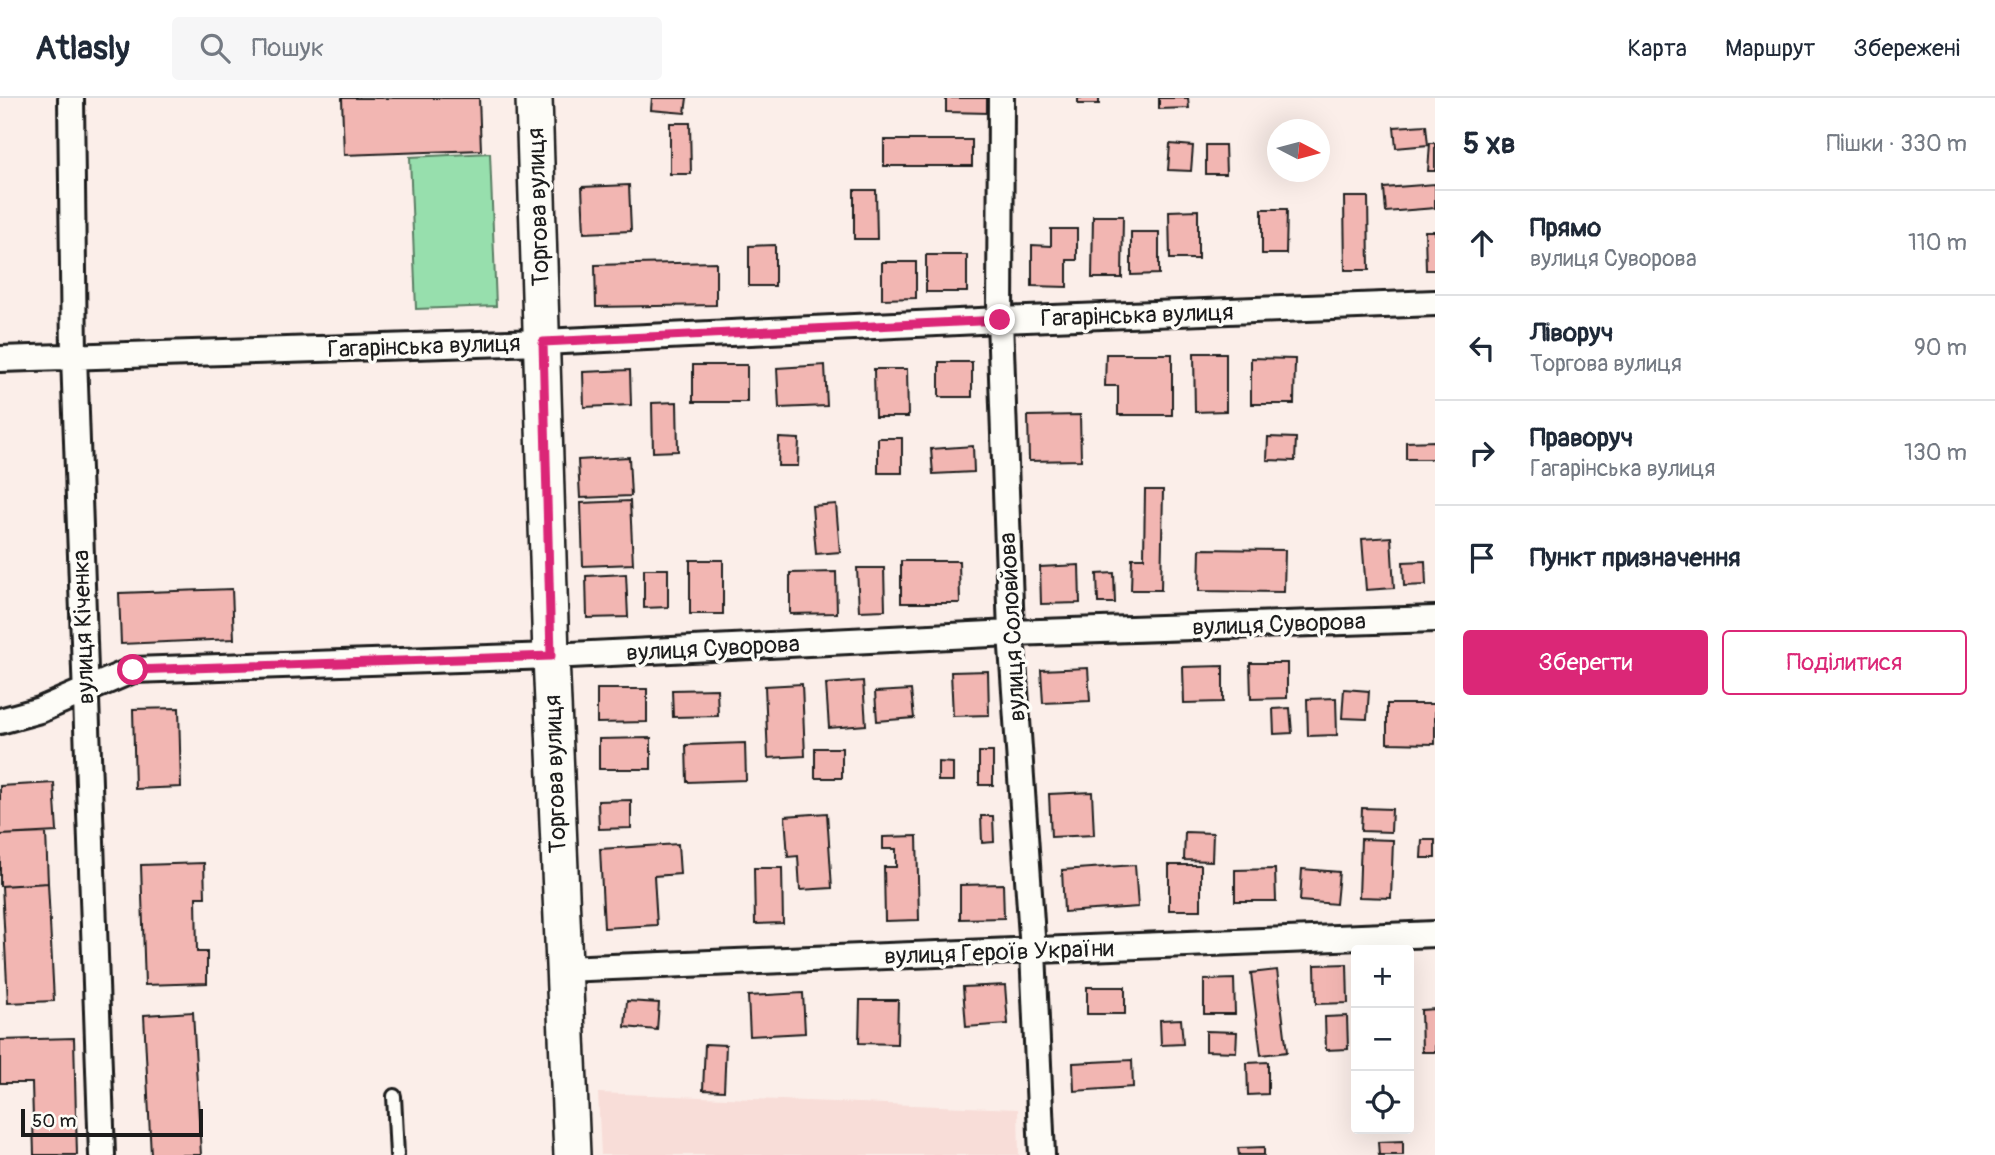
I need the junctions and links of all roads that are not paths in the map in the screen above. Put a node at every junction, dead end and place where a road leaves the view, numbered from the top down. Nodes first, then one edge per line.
1 (71, 98) edge
2 (534, 98) edge
3 (1001, 98) edge
4 (1435, 303) edge
5 (1000, 320) junction
6 (543, 342) junction
7 (74, 356) junction
8 (0, 359) edge
9 (1435, 619) edge
10 (1011, 632) junction
11 (551, 656) junction
12 (85, 691) junction
13 (0, 721) edge
14 (1435, 934) edge
15 (1033, 951) junction
16 (562, 969) junction
17 (394, 1096) dead end
18 (102, 1155) edge
19 (397, 1155) edge
20 (572, 1155) edge
21 (1042, 1155) edge

1 - 7 street, вулиця Кіченка
2 - 6 main road, Торгова вулиця
3 - 5 street, вулиця Соловйова
4 - 5 street, Гагарінська вулиця
5 - 6 street, Гагарінська вулиця
5 - 10 street, вулиця Соловйова
6 - 7 street, Гагарінська вулиця
6 - 11 main road, Торгова вулиця
7 - 8 street, Гагарінська вулиця
7 - 12 street, вулиця Кіченка
9 - 10 street, вулиця Суворова
10 - 11 street, вулиця Суворова
10 - 15 street, вулиця Соловйова
11 - 12 street, вулиця Суворова
11 - 16 main road, Торгова вулиця
12 - 13 street, вулиця Суворова
12 - 18 street, вулиця Кіченка
14 - 15 street, вулиця Героїв України
15 - 16 street, вулиця Героїв України
15 - 21 street, вулиця Соловйова
16 - 20 main road, Торгова вулиця
17 - 19 lane

